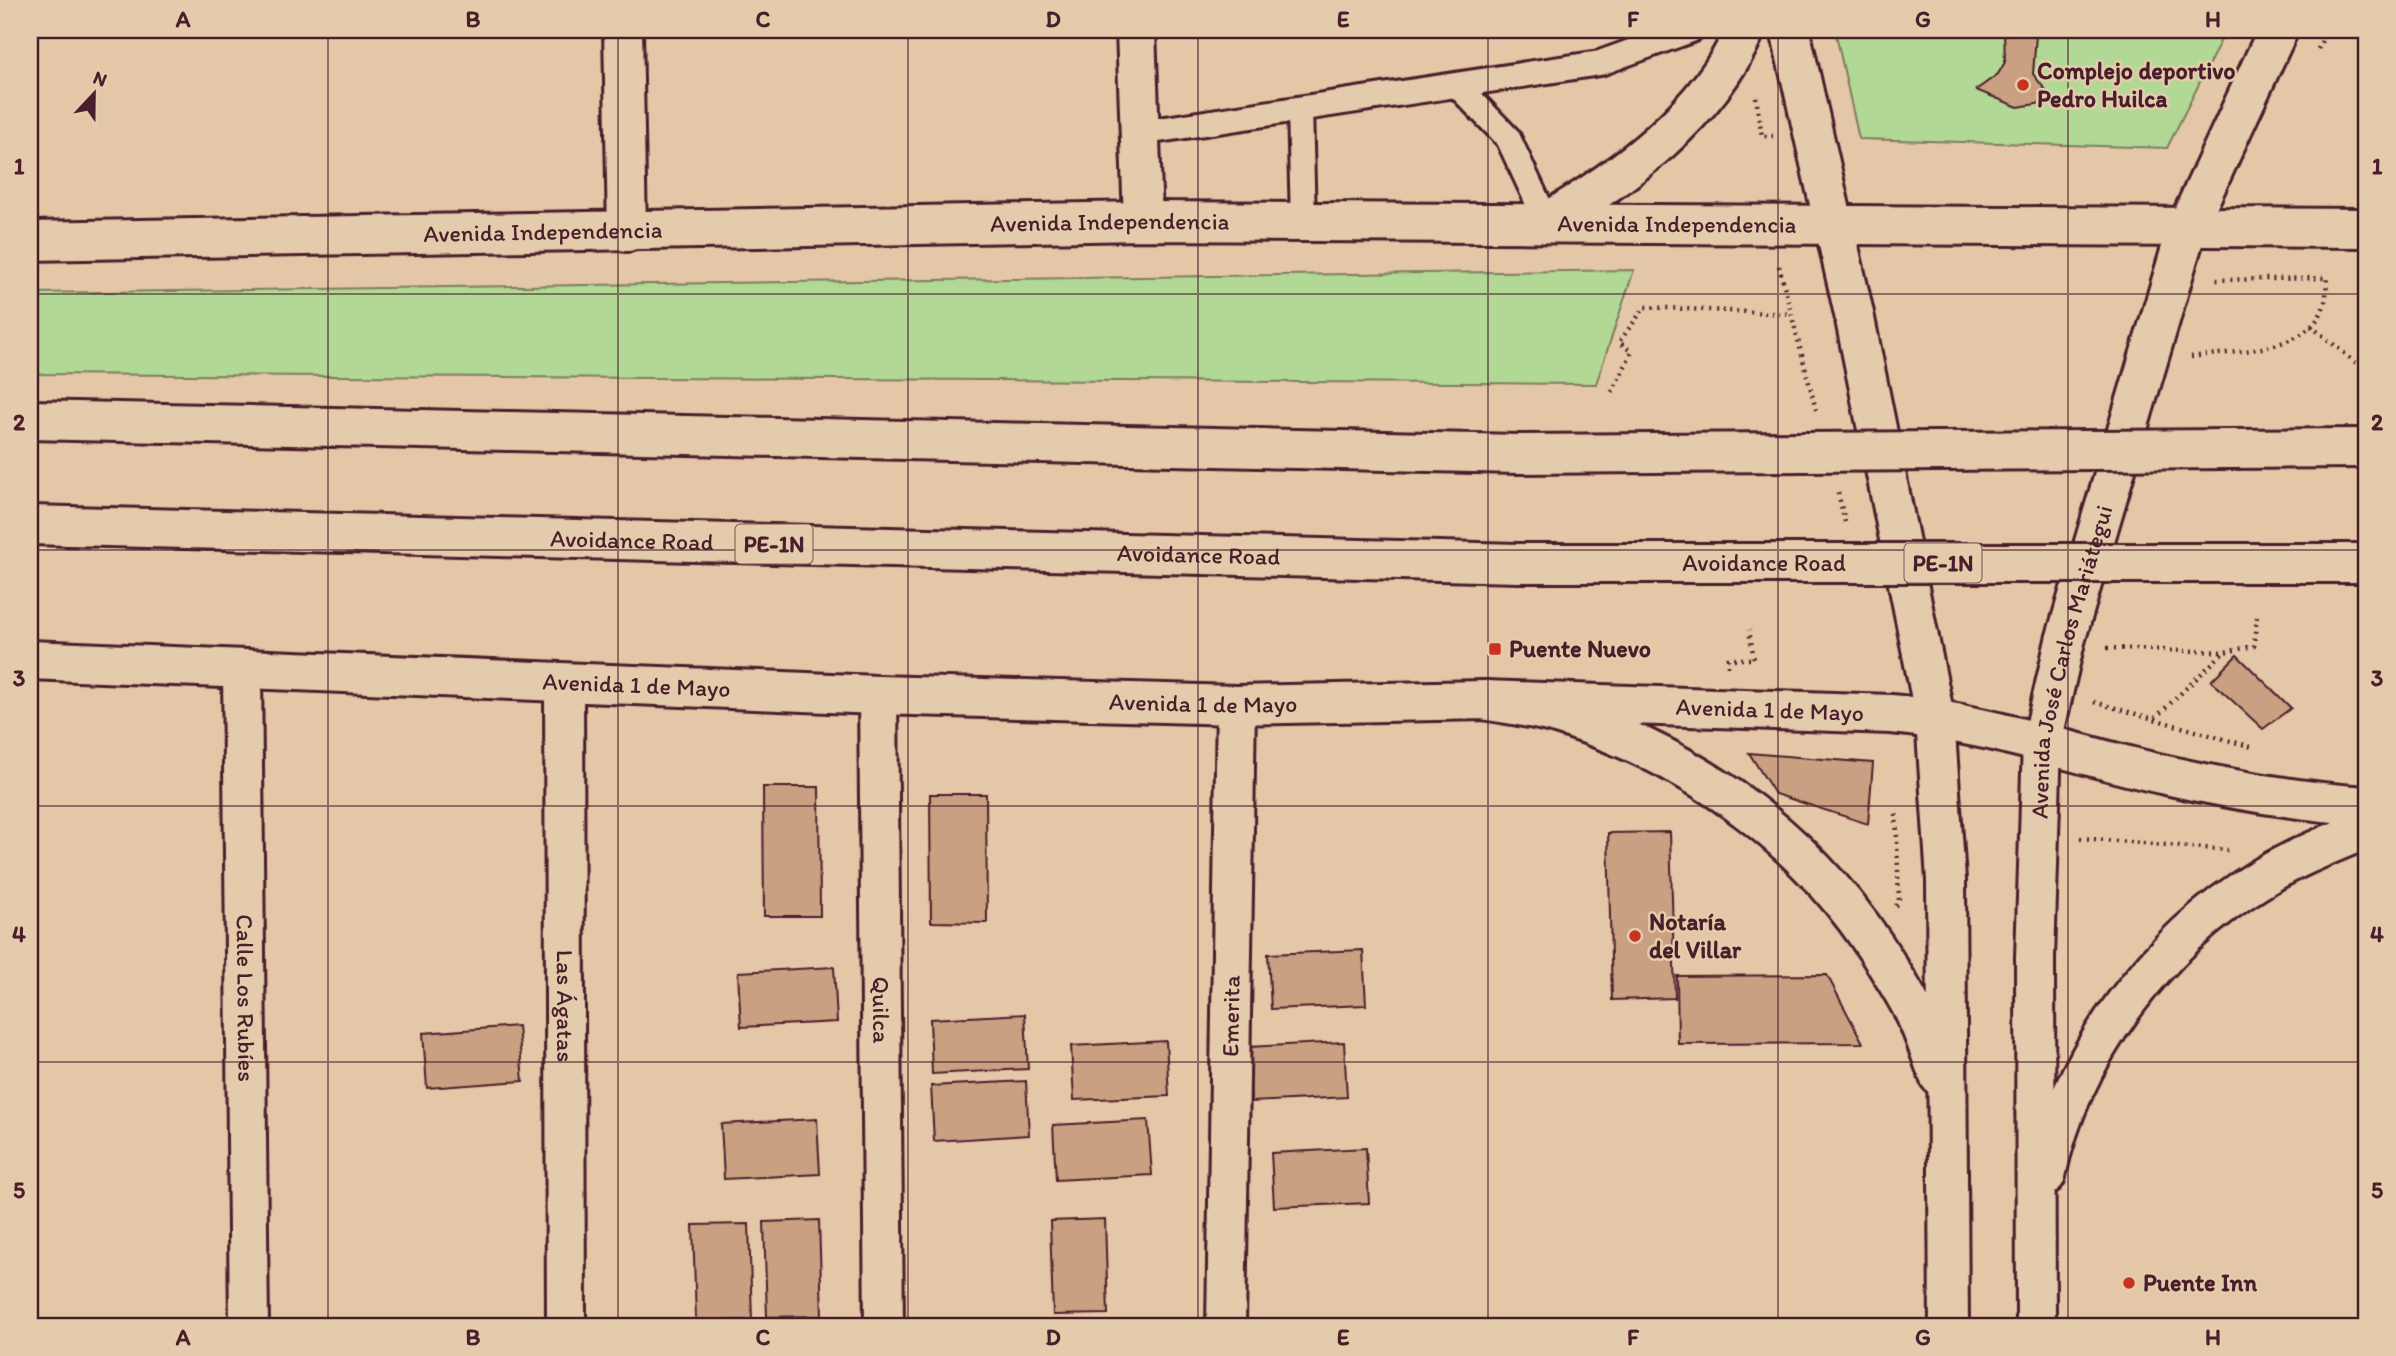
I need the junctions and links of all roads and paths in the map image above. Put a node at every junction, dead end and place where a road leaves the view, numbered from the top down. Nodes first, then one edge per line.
1 (623, 30) edge
2 (1136, 30) edge
3 (1691, 30) edge
4 (1745, 30) edge
5 (1790, 30) edge
6 (2278, 30) edge
7 (1457, 85) junction
8 (1300, 109) junction
9 (1139, 133) junction
10 (1143, 221) junction
11 (1303, 221) junction
12 (1547, 222) junction
13 (2188, 225) junction
14 (1836, 227) junction
15 (2366, 228) edge
16 (627, 232) junction
17 (30, 242) edge
18 (2327, 278) dead end
19 (1791, 314) dead end
20 (2311, 326) junction
21 (2189, 358) dead end
22 (2366, 371) edge
23 (1612, 391) dead end
24 (30, 420) edge
25 (2366, 448) edge
26 (30, 524) edge
27 (2366, 564) edge
28 (2257, 617) dead end
29 (1750, 632) dead end
30 (2107, 648) dead end
31 (2224, 652) junction
32 (1728, 659) dead end
33 (30, 660) edge
34 (242, 671) junction
35 (564, 684) junction
36 (878, 695) junction
37 (1485, 700) junction
38 (2094, 702) dead end
39 (1236, 705) junction
40 (1935, 718) junction
41 (2155, 718) junction
42 (2042, 742) junction
43 (2258, 749) dead end
44 (1896, 805) dead end
45 (2366, 806) edge
46 (2366, 829) edge
47 (2074, 838) dead end
48 (2236, 851) dead end
49 (1891, 915) dead end
50 (1948, 1100) junction
51 (2035, 1229) junction
52 (249, 1326) edge
53 (566, 1326) edge
54 (884, 1326) edge
55 (1226, 1326) edge
56 (1949, 1326) edge
57 (2036, 1326) edge

1 - 16 main road
2 - 9 main road
3 - 7 lane
4 - 12 main road
5 - 14 main road
6 - 13 main road, Avenida José Carlos Mariátegui
7 - 8 lane
7 - 12 lane
8 - 9 lane
8 - 11 lane
9 - 10 main road
10 - 11 main road, Avenida Independencia
10 - 16 main road, Avenida Independencia
11 - 12 main road, Avenida Independencia
12 - 14 main road, Avenida Independencia
13 - 14 main road, Avenida Independencia
13 - 15 main road, Avenida Independencia
13 - 42 main road, Avenida José Carlos Mariátegui
14 - 40 main road
16 - 17 main road, Avenida Independencia
18 - 20 path
19 - 23 path
20 - 21 path
20 - 22 path
24 - 25 main road, bridge
26 - 27 main road, Avoidance Road / PE-1N, bridge
28 - 31 path
29 - 32 path
30 - 31 path
31 - 41 path
33 - 34 main road, Avenida 1 de Mayo
34 - 35 main road, Avenida 1 de Mayo
34 - 52 main road, Calle Los Rubíes
35 - 36 main road, Avenida 1 de Mayo
35 - 53 main road, Las Ágatas
36 - 39 main road, Avenida 1 de Mayo
36 - 54 main road, Quilca
37 - 39 main road, Avenida 1 de Mayo
37 - 40 main road, Avenida 1 de Mayo
37 - 50 main road
38 - 41 path
39 - 55 main road, Emerita
40 - 42 main road, Avenida 1 de Mayo
40 - 50 main road
41 - 43 path
42 - 45 main road, Avenida 1 de Mayo
42 - 51 main road, Avenida José Carlos Mariátegui
44 - 49 path
46 - 51 main road
47 - 48 path
50 - 56 main road
51 - 57 main road, Avenida José Carlos Mariátegui

